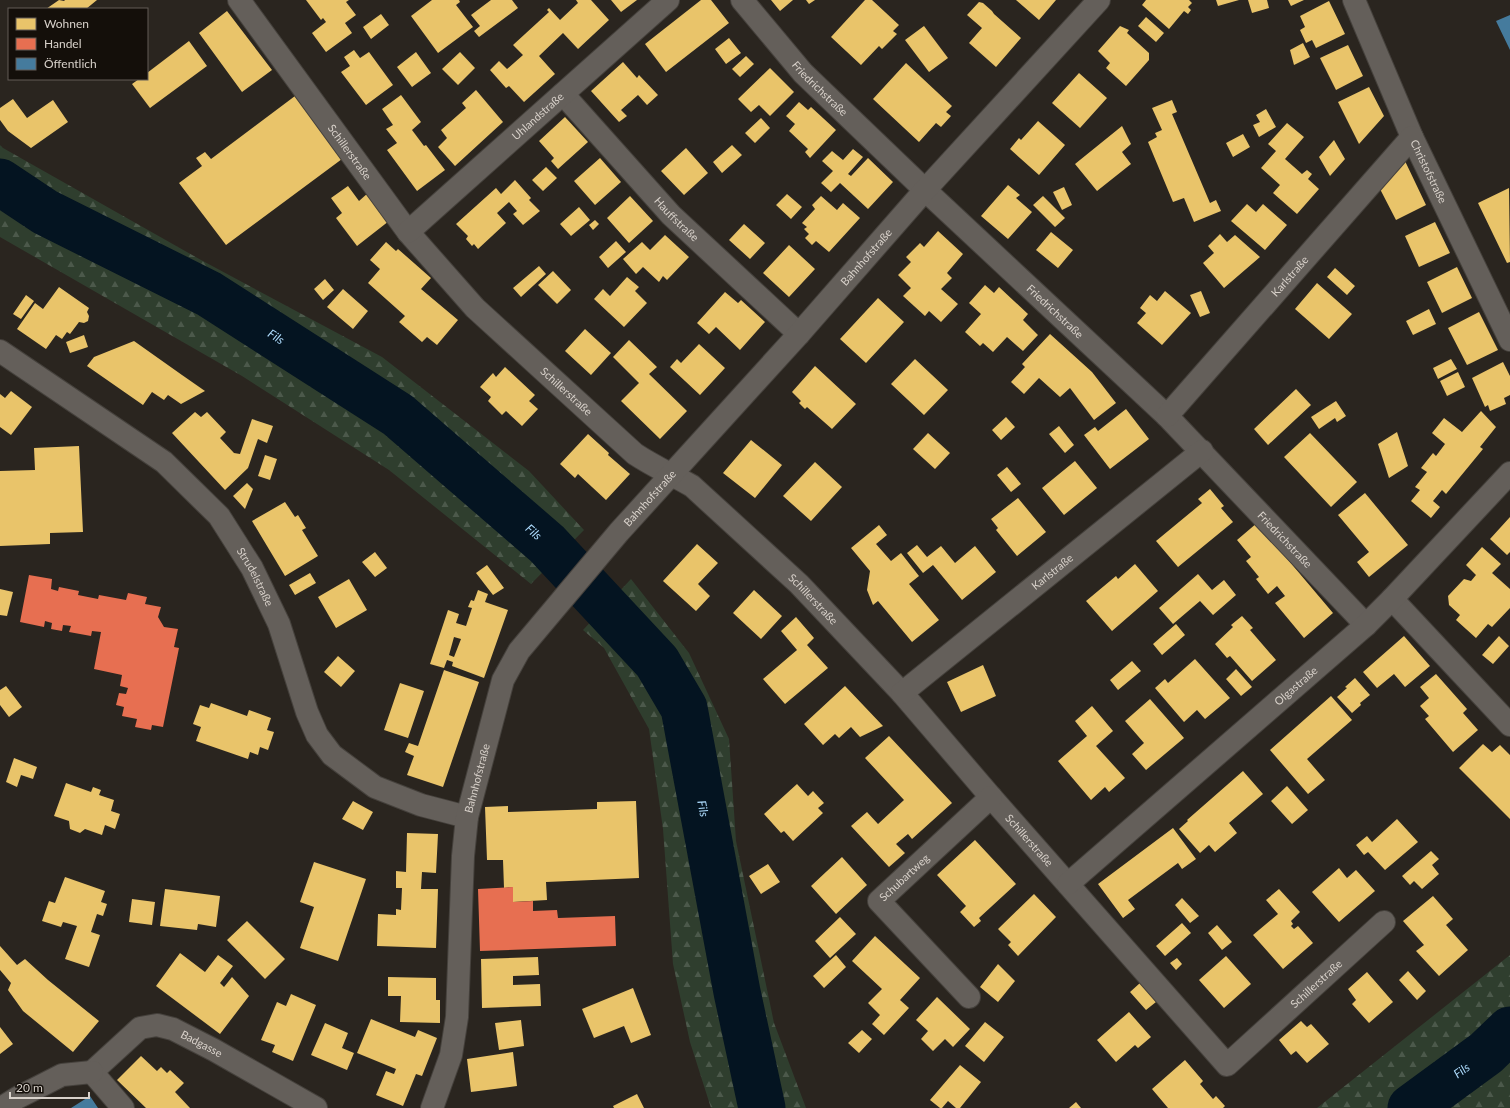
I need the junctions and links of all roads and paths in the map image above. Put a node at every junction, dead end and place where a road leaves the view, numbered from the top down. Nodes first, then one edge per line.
1 (239, 0) edge
2 (668, 0) edge
3 (742, 0) edge
4 (1099, 0) edge
5 (1354, 0) edge
6 (563, 94) junction
7 (1412, 137) junction
8 (925, 190) junction
9 (408, 232) junction
10 (799, 334) junction
11 (1510, 340) edge
12 (0, 351) edge
13 (1167, 416) junction
14 (1202, 451) junction
15 (1510, 473) edge
16 (672, 474) junction
17 (1392, 599) junction
18 (1366, 625) junction
19 (902, 693) junction
20 (1510, 725) edge
21 (991, 797) junction
22 (467, 817) junction
23 (1068, 884) junction
24 (1384, 922) dead end
25 (968, 997) dead end
26 (92, 1072) junction
27 (1, 1108) edge
28 (123, 1108) edge
29 (316, 1108) edge
30 (432, 1108) edge

1 - 9 street, Schillerstraße
2 - 6 street, Uhlandstraße
3 - 8 street, Friedrichstraße
4 - 8 street, Bahnhofstraße
5 - 7 street, Christofstraße
6 - 9 street, Uhlandstraße
6 - 10 street, Hauffstraße
7 - 11 street, Christofstraße
7 - 13 street, Karlstraße
8 - 10 street, Bahnhofstraße
8 - 13 street, Friedrichstraße
9 - 16 street, Schillerstraße
10 - 16 street, Bahnhofstraße
12 - 22 street, Strudelstraße
13 - 14 street, Friedrichstraße
14 - 18 street, Friedrichstraße
14 - 19 street, Karlstraße
15 - 17 street, Olgastraße
16 - 19 street, Schillerstraße
16 - 22 street, Bahnhofstraße
17 - 18 street, Olgastraße
17 - 20 street
18 - 23 street, Olgastraße
19 - 21 street, Schillerstraße
21 - 23 street, Schillerstraße
21 - 25 street, Schubartweg
22 - 30 street, Bahnhofstraße
23 - 24 street, Schillerstraße
26 - 27 street
26 - 28 street
26 - 29 street, Badgasse

